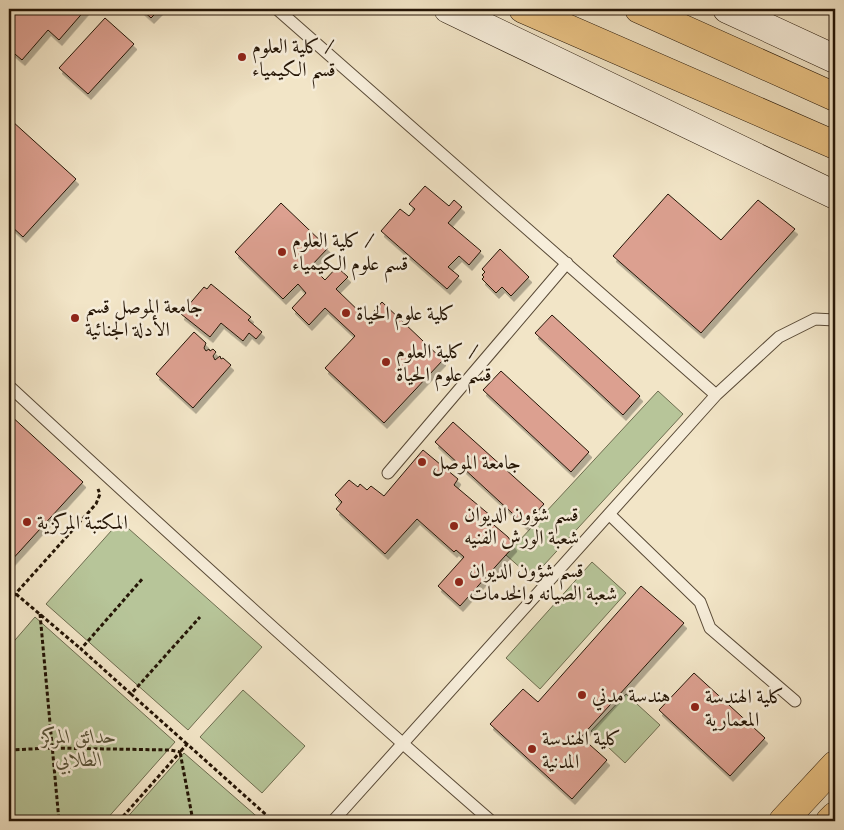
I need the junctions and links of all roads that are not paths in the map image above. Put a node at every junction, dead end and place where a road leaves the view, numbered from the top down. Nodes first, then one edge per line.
1 (277, 9) edge
2 (448, 9) edge
3 (523, 9) edge
4 (639, 9) edge
5 (727, 9) edge
6 (835, 59) edge
7 (835, 96) edge
8 (835, 145) edge
9 (835, 195) edge
10 (567, 263) junction
11 (835, 320) edge
12 (9, 386) edge
13 (716, 395) junction
14 (388, 473) dead end
15 (609, 514) junction
16 (795, 701) dead end
17 (402, 744) junction
18 (835, 765) edge
19 (835, 816) edge
20 (333, 821) edge
21 (491, 821) edge
22 (782, 821) edge
23 (830, 821) edge

1 - 10 lane
2 - 9 main road
3 - 8 main road
4 - 7 main road
5 - 6 main road
10 - 13 lane
10 - 14 lane
11 - 13 lane
12 - 17 lane
13 - 15 lane
15 - 16 lane
15 - 17 lane
17 - 20 lane
17 - 21 lane
18 - 22 main road
19 - 23 main road

